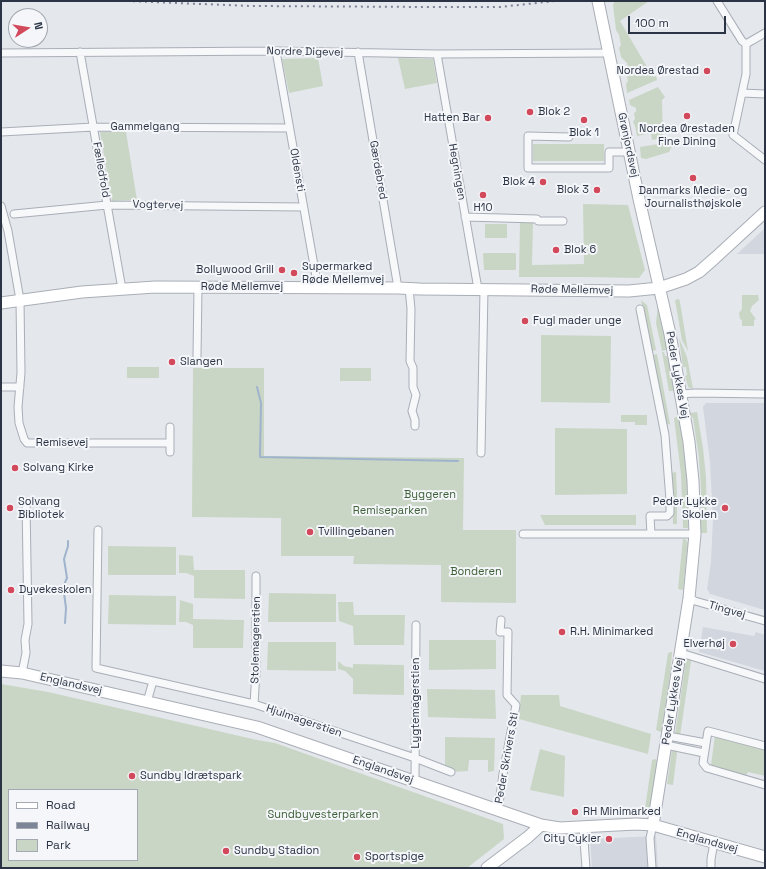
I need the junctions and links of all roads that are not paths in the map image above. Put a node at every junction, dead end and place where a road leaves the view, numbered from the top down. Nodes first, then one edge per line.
1 (598, 1) edge
2 (717, 1) edge
3 (765, 33) edge
4 (746, 44) junction
5 (276, 51) junction
6 (80, 52) junction
7 (358, 52) junction
8 (1, 53) edge
9 (609, 53) junction
10 (437, 54) junction
11 (742, 93) junction
12 (765, 94) edge
13 (94, 127) junction
14 (289, 128) junction
15 (1, 132) edge
16 (569, 137) dead end
17 (629, 152) junction
18 (765, 160) edge
19 (107, 205) junction
20 (1, 206) edge
21 (303, 207) junction
22 (765, 212) edge
23 (14, 214) dead end
24 (465, 217) junction
25 (563, 221) dead end
26 (198, 287) junction
27 (318, 288) junction
28 (403, 288) junction
29 (660, 288) junction
30 (122, 289) junction
31 (481, 289) junction
32 (20, 300) junction
33 (1, 303) edge
34 (640, 310) dead end
35 (197, 356) dead end
36 (1, 387) edge
37 (20, 387) junction
38 (681, 394) junction
39 (765, 394) edge
40 (415, 426) dead end
41 (170, 427) dead end
42 (170, 443) junction
43 (170, 452) dead end
44 (481, 453) dead end
45 (26, 502) dead end
46 (98, 530) dead end
47 (523, 534) dead end
48 (651, 534) junction
49 (695, 534) junction
50 (256, 576) dead end
51 (689, 598) junction
52 (500, 620) dead end
53 (765, 621) edge
54 (416, 625) dead end
55 (680, 653) junction
56 (1, 671) edge
57 (22, 673) junction
58 (765, 679) edge
59 (153, 682) junction
60 (147, 702) junction
61 (254, 704) junction
62 (667, 741) junction
63 (706, 743) junction
64 (765, 746) edge
65 (704, 753) junction
66 (415, 758) junction
67 (451, 772) dead end
68 (415, 781) junction
69 (765, 785) edge
70 (498, 811) junction
71 (541, 825) junction
72 (653, 825) junction
73 (583, 826) junction
74 (714, 843) junction
75 (765, 857) edge
76 (487, 868) edge
77 (586, 868) edge
78 (652, 868) edge
79 (712, 868) edge

1 - 9 street, Grønjordsvej
2 - 4 street
3 - 4 street
4 - 11 street
5 - 6 street, Nordre Digevej
5 - 7 street, Nordre Digevej
5 - 14 street, Oldensti
6 - 8 street, Nordre Digevej
6 - 13 street, Fælledfold
7 - 10 street, Nordre Digevej
7 - 28 street, Gærdebred
9 - 10 street, Nordre Digevej
9 - 17 street, Grønjordsvej
10 - 24 street, Hegningen
11 - 12 street
11 - 18 street
13 - 14 street, Gammelgang
13 - 15 street, Gammelgang
13 - 19 street, Fælledfold
14 - 21 street, Oldensti
16 - 17 street
17 - 29 street, Grønjordsvej
19 - 21 street, Vogtervej
19 - 23 street, Vogtervej
19 - 30 street, Fælledfold
20 - 32 street, Remisevej
21 - 27 street, Oldensti
22 - 29 street, Røde Mellemvej
24 - 25 street
24 - 31 street, Hegningen
26 - 27 street, Røde Mellemvej
26 - 30 street, Røde Mellemvej
26 - 35 street
27 - 28 street, Røde Mellemvej
28 - 31 street, Røde Mellemvej
28 - 40 street, Gærdebred
29 - 31 street, Røde Mellemvej
29 - 38 street, Peder Lykkes Vej
30 - 32 street, Røde Mellemvej
31 - 44 street
32 - 33 street, Røde Mellemvej
32 - 37 street, Remisevej
34 - 48 street, Peder Lykkes Vej
36 - 37 street
37 - 42 street, Remisevej
38 - 39 street
38 - 49 street, Peder Lykkes Vej
41 - 42 street
42 - 43 street
45 - 57 street
46 - 59 street, Hjulmagerstien
47 - 48 street
48 - 49 street
49 - 51 street, Peder Lykkes Vej
50 - 61 street, Stolemagerstien
51 - 53 street, Tingvej
51 - 55 street, Peder Lykkes Vej
52 - 70 street, Peder Skrivers Sti
54 - 66 street, Lygtemagerstien
55 - 58 street
55 - 62 street, Peder Lykkes Vej
56 - 57 street, Englandsvej
57 - 60 street, Englandsvej
59 - 60 street
59 - 61 street, Hjulmagerstien
60 - 68 street, Englandsvej
61 - 66 street, Hjulmagerstien
62 - 63 street
62 - 65 street
62 - 72 street, Peder Lykkes Vej
63 - 64 street
63 - 65 street
65 - 69 street
66 - 67 street, Hjulmagerstien
66 - 68 street, Lygtemagerstien
68 - 70 street, Englandsvej
70 - 71 street, Englandsvej
71 - 73 street, Englandsvej
71 - 76 street
72 - 73 street, Englandsvej
72 - 74 street, Englandsvej
72 - 78 street, Peder Lykkes Vej
73 - 77 street
74 - 75 street, Englandsvej
74 - 79 street

